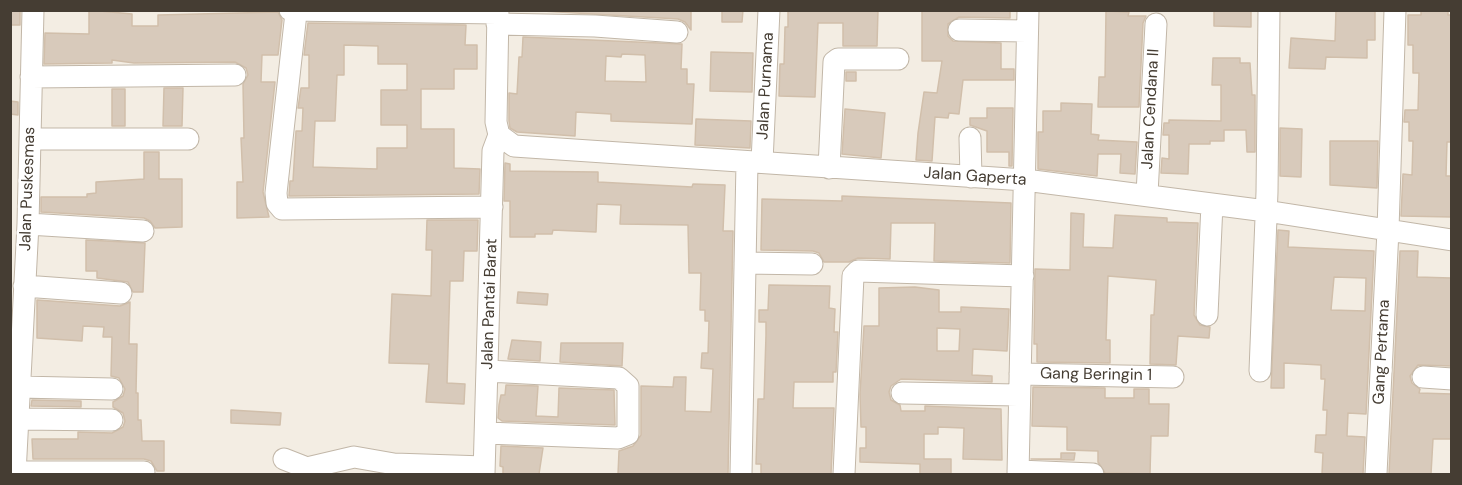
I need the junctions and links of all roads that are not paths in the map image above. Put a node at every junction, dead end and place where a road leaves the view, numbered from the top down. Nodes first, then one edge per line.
1 (33, 10) edge
2 (769, 10) edge
3 (1269, 10) edge
4 (1395, 10) edge
5 (293, 12) edge
6 (497, 16) edge
7 (1028, 21) edge
8 (1156, 24) dead end
9 (959, 30) dead end
10 (677, 32) dead end
11 (898, 59) dead end
12 (235, 75) dead end
13 (32, 77) junction
14 (499, 135) junction
15 (970, 138) dead end
16 (30, 139) junction
17 (188, 140) dead end
18 (754, 162) junction
19 (829, 168) junction
20 (971, 177) junction
21 (1025, 180) junction
22 (1147, 194) junction
23 (1212, 204) junction
24 (492, 207) junction
25 (1266, 211) junction
26 (28, 224) junction
27 (1388, 230) junction
28 (143, 231) dead end
29 (1452, 240) edge
30 (745, 263) junction
31 (812, 264) dead end
32 (1023, 276) junction
33 (24, 286) junction
34 (121, 293) dead end
35 (1207, 315) dead end
36 (16, 324) edge
37 (488, 371) junction
38 (1260, 371) dead end
39 (1020, 374) junction
40 (1424, 376) dead end
41 (1173, 377) dead end
42 (1452, 379) edge
43 (19, 387) junction
44 (112, 389) dead end
45 (902, 393) dead end
46 (1018, 395) junction
47 (19, 418) junction
48 (112, 420) dead end
49 (486, 433) junction
50 (284, 459) dead end
51 (484, 471) edge
52 (144, 472) dead end
53 (15, 473) edge
54 (1018, 473) edge
55 (741, 474) edge
56 (844, 474) edge
57 (1093, 474) edge
58 (1376, 474) edge

1 - 13 street, Jalan Puskesmas
2 - 18 street, Jalan Purnama
3 - 25 street
4 - 27 street, Gang Pertama
5 - 6 street
5 - 24 street
6 - 10 street
6 - 14 street, Jalan Pantai Barat
7 - 9 street
7 - 21 street
8 - 22 street, Jalan Cendana II
11 - 19 street
12 - 13 street
13 - 16 street, Jalan Puskesmas
14 - 18 street, Jalan Gaperta
14 - 24 street, Jalan Pantai Barat
15 - 20 street
16 - 17 street
16 - 26 street, Jalan Puskesmas
18 - 19 street, Jalan Gaperta
18 - 30 street, Jalan Purnama
19 - 20 street, Jalan Gaperta
20 - 21 street, Jalan Gaperta
21 - 22 street, Jalan Gaperta
21 - 32 street
22 - 23 street, Jalan Gaperta
23 - 25 street, Jalan Gaperta
23 - 35 street
24 - 37 street, Jalan Pantai Barat
25 - 27 street, Jalan Gaperta
25 - 38 street
26 - 28 street
26 - 33 street, Jalan Puskesmas
27 - 29 street, Jalan Gaperta
27 - 58 street, Gang Pertama
30 - 31 street
30 - 55 street, Jalan Purnama
32 - 39 street
32 - 56 street
33 - 34 street
33 - 36 street, Jalan Puskesmas
36 - 43 street, Jalan Puskesmas
37 - 49 street, Jalan Pantai Barat
37 - 49 street
39 - 41 street, Gang Beringin 1
39 - 46 street
40 - 42 street
43 - 44 street
43 - 47 street, Jalan Puskesmas
45 - 46 street
46 - 54 street
47 - 48 street
47 - 53 street, Jalan Puskesmas
49 - 51 street, Jalan Pantai Barat
50 - 51 street
52 - 53 street
54 - 57 street

